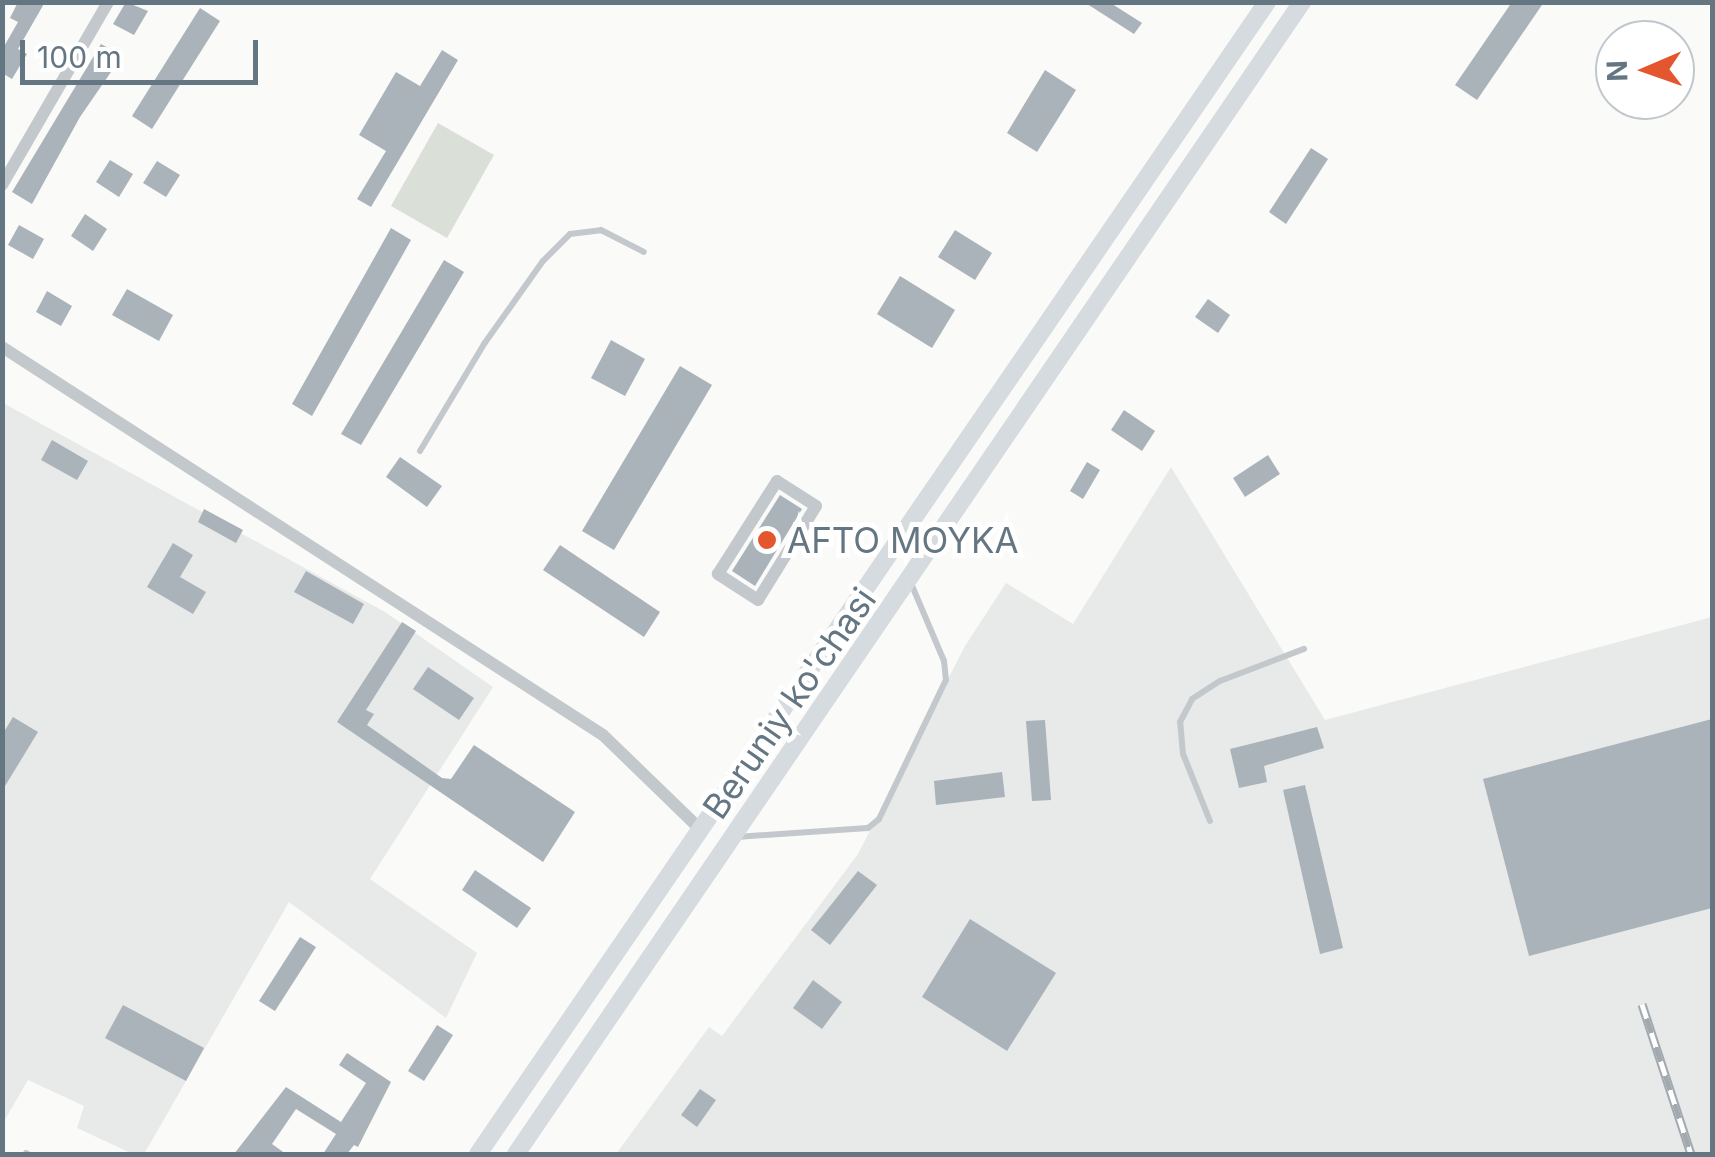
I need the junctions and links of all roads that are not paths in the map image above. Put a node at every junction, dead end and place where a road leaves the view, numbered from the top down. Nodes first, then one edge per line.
1 (108, 2) edge
2 (1267, 2) edge
3 (1302, 2) edge
4 (2, 186) edge
5 (644, 252) dead end
6 (2, 347) edge
7 (420, 452) dead end
8 (916, 518) junction
9 (941, 534) junction
10 (718, 574) joint
11 (909, 580) junction
12 (1304, 650) dead end
13 (1210, 821) dead end
14 (701, 830) junction
15 (733, 837) junction
16 (502, 1119) junction
17 (528, 1136) junction
18 (478, 1154) edge
19 (516, 1154) edge

1 - 4 street
2 - 8 main road, Beruniy ko'chasi
3 - 9 main road, Beruniy ko'chasi
5 - 7 lane
6 - 14 street
8 - 9 main road
8 - 14 main road, Beruniy ko'chasi
9 - 11 main road, Beruniy ko'chasi
10 - 10 street
11 - 15 main road, Beruniy ko'chasi
11 - 15 lane
12 - 13 lane
14 - 16 main road, Beruniy ko'chasi
15 - 17 main road, Beruniy ko'chasi
16 - 17 main road
16 - 18 main road, Beruniy ko'chasi
17 - 19 main road, Beruniy ko'chasi

